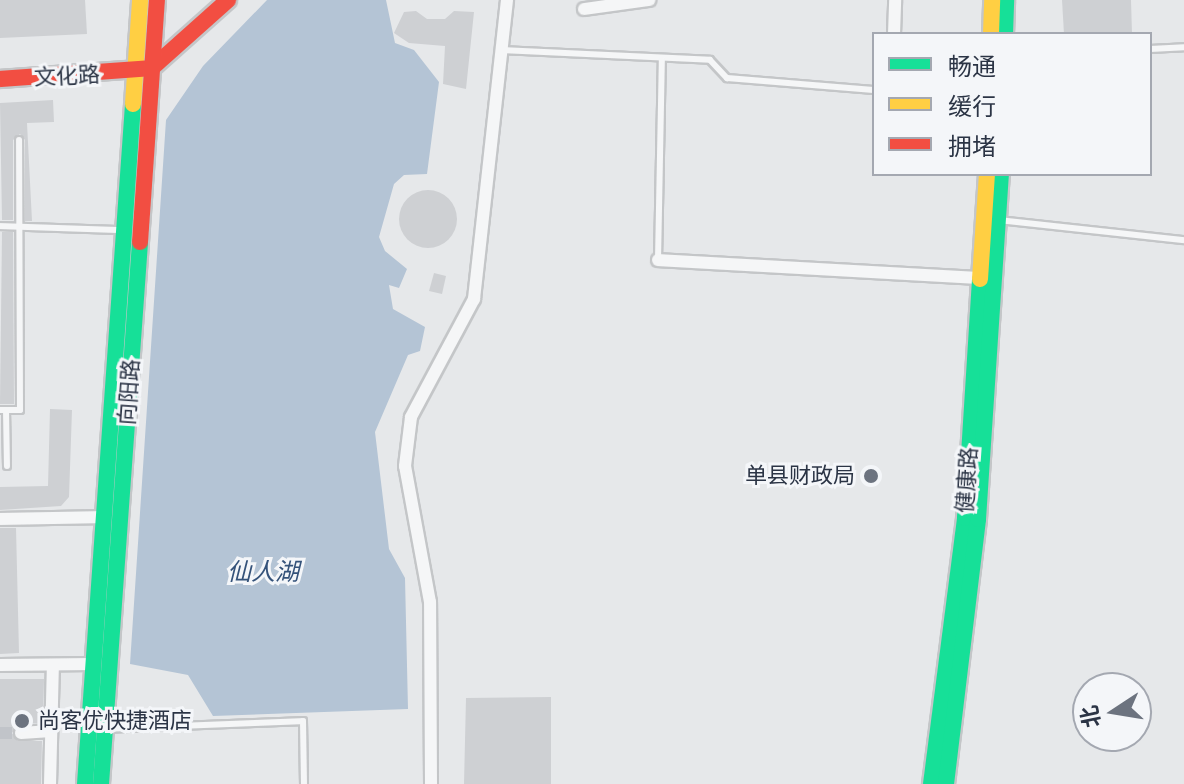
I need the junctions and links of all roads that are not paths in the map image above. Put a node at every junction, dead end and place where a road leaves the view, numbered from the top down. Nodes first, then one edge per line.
1 (140, 0) edge
2 (157, 0) edge
3 (228, 0) edge
4 (507, 0) edge
5 (649, 0) edge
6 (895, 0) edge
7 (992, 0) edge
8 (1006, 0) edge
9 (584, 9) dead end
10 (894, 32) edge
11 (991, 32) edge
12 (1005, 32) edge
13 (1184, 47) edge
14 (1152, 49) edge
15 (501, 50) junction
16 (662, 60) junction
17 (152, 68) junction
18 (133, 72) junction
19 (0, 79) edge
20 (872, 90) edge
21 (19, 140) dead end
22 (987, 176) edge
23 (1001, 176) edge
24 (999, 220) junction
25 (18, 224) junction
26 (0, 226) edge
27 (122, 230) junction
28 (1184, 240) edge
29 (658, 260) joint
30 (982, 278) junction
31 (3, 410) edge
32 (7, 466) dead end
33 (102, 517) junction
34 (0, 519) edge
35 (93, 664) junction
36 (0, 665) edge
37 (53, 665) junction
38 (105, 729) junction
39 (51, 731) junction
40 (21, 733) tunnel mouth
41 (50, 784) edge
42 (85, 784) edge
43 (101, 784) edge
44 (304, 784) edge
45 (431, 784) edge
46 (931, 784) edge
47 (946, 784) edge

1 - 18 main road, 向阳路
2 - 17 main road, 向阳路
3 - 17 main road
4 - 15 street
5 - 9 street
6 - 10 street
7 - 11 main road
8 - 12 main road
13 - 14 lane
15 - 16 lane
15 - 45 street
16 - 20 lane
16 - 29 lane
17 - 18 main road, 文化路
17 - 38 main road, 向阳路
18 - 19 main road, 文化路
18 - 27 main road, 向阳路
21 - 25 lane
22 - 30 main road, 健康路
23 - 24 main road, 健康路
24 - 28 lane
24 - 47 main road, 健康路
25 - 26 lane
25 - 27 lane
25 - 31 lane
27 - 33 main road, 向阳路
29 - 30 street
30 - 46 main road, 健康路
31 - 32 lane
33 - 34 street
33 - 35 main road, 向阳路
35 - 37 street
35 - 42 main road, 向阳路
36 - 37 street
37 - 39 street
38 - 43 main road, 向阳路
38 - 44 lane
39 - 40 street
39 - 41 street

